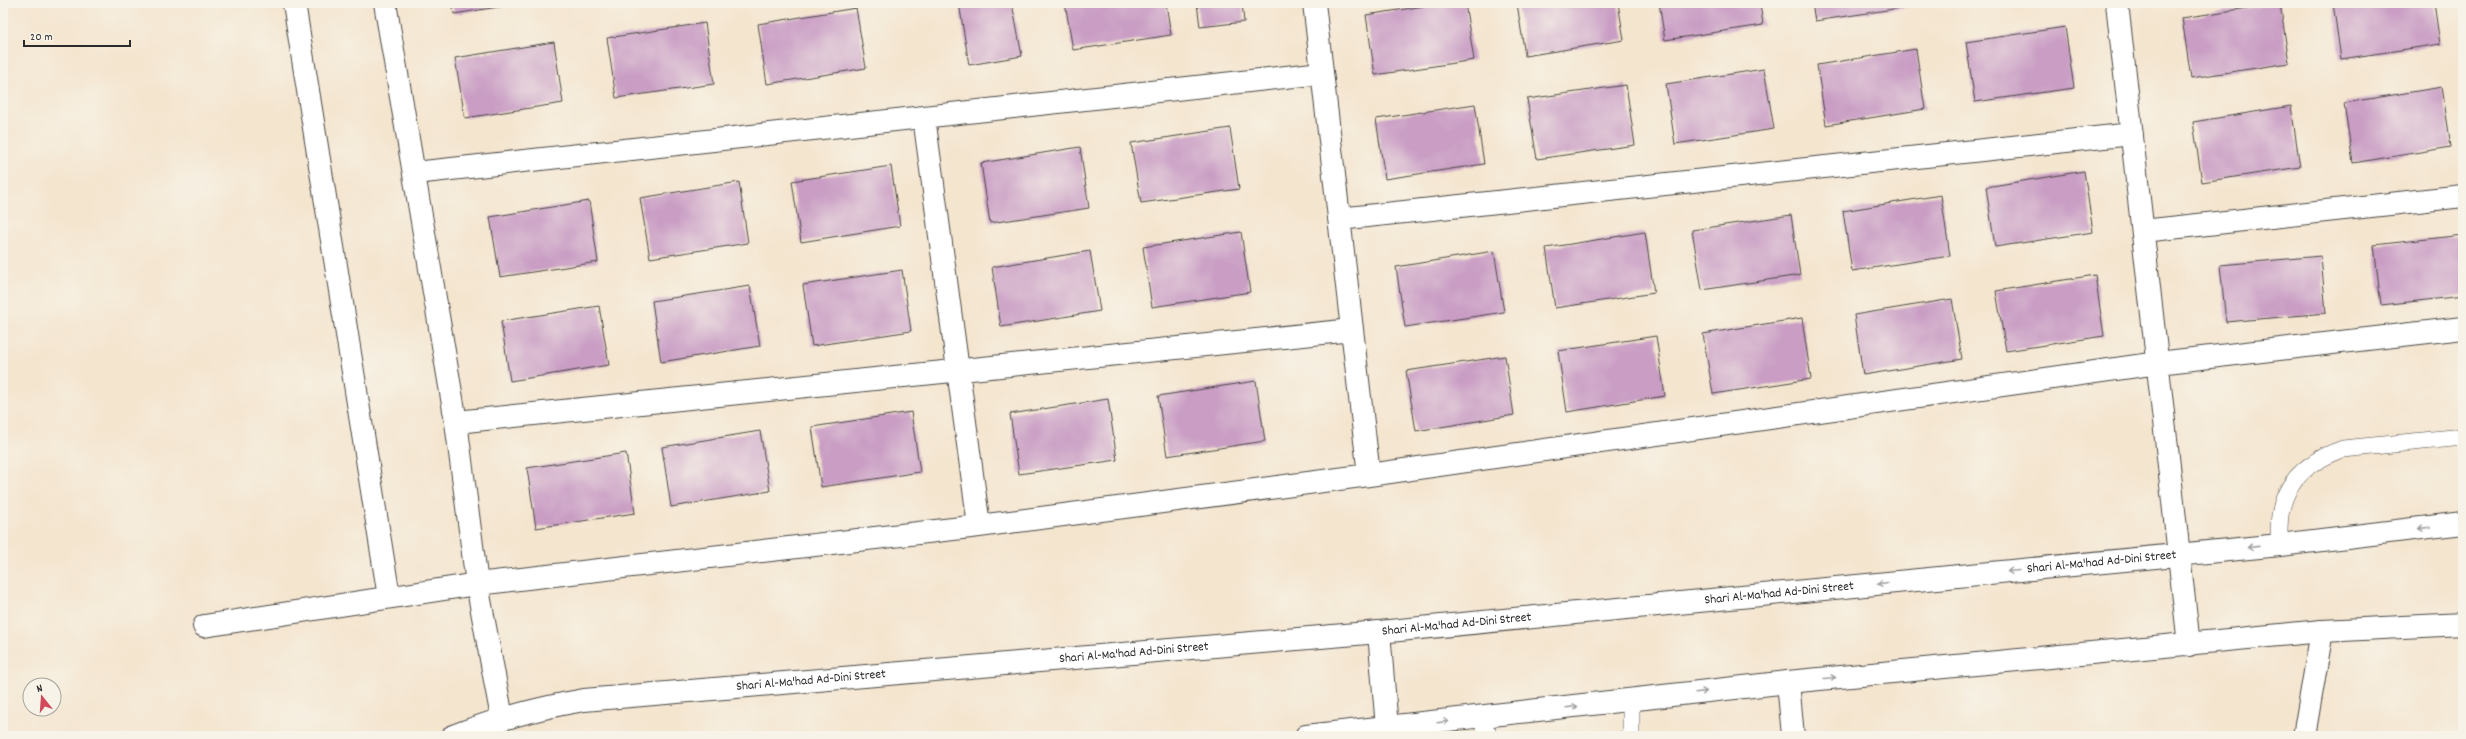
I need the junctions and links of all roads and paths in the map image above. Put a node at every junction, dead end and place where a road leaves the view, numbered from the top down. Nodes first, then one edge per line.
1 (294, 3) edge
2 (385, 3) edge
3 (1314, 3) edge
4 (2117, 3) edge
5 (1322, 73) junction
6 (924, 117) junction
7 (2132, 134) junction
8 (415, 173) junction
9 (2463, 196) edge
10 (1339, 219) junction
11 (2143, 231) junction
12 (2463, 328) edge
13 (1352, 330) junction
14 (2158, 363) junction
15 (958, 370) junction
16 (456, 422) junction
17 (2463, 438) edge
18 (1369, 475) junction
19 (2463, 523) edge
20 (979, 526) junction
21 (2280, 545) junction
22 (2179, 555) junction
23 (477, 584) junction
24 (389, 597) junction
25 (2463, 624) edge
26 (204, 626) dead end
27 (2322, 631) junction
28 (1379, 632) junction
29 (2189, 645) junction
30 (1788, 682) junction
31 (1631, 700) junction
32 (502, 718) junction
33 (1484, 727) edge
34 (1387, 728) junction
35 (453, 736) edge
36 (1306, 736) edge
37 (1631, 736) edge
38 (1793, 736) edge
39 (2304, 736) edge

1 - 24 street
2 - 8 street
3 - 5 street
4 - 7 street
5 - 6 street
5 - 10 street
6 - 8 street
6 - 15 street
7 - 10 street
7 - 11 street
8 - 16 street
9 - 11 street
10 - 13 street
11 - 14 street
12 - 14 street
13 - 15 street
13 - 18 street
14 - 18 street
14 - 22 street
15 - 16 street
15 - 20 street
16 - 23 street
17 - 21 lane
18 - 20 street
19 -> 21 street, Shari Al-Ma'had Ad-Dini Street
20 - 23 street
21 -> 22 street, Shari Al-Ma'had Ad-Dini Street
22 -> 28 street, Shari Al-Ma'had Ad-Dini Street
22 - 29 street
23 - 24 street
23 - 32 street
24 - 26 street
25 - 27 street
27 - 29 street
27 - 39 street
28 - 32 street, Shari Al-Ma'had Ad-Dini Street
28 - 34 street
30 -> 29 street
31 -> 30 street
30 - 38 street
33 -> 31 street
31 - 37 lane
32 - 35 street, Shari Al-Ma'had Ad-Dini Street
34 -> 33 street
34 - 36 street

